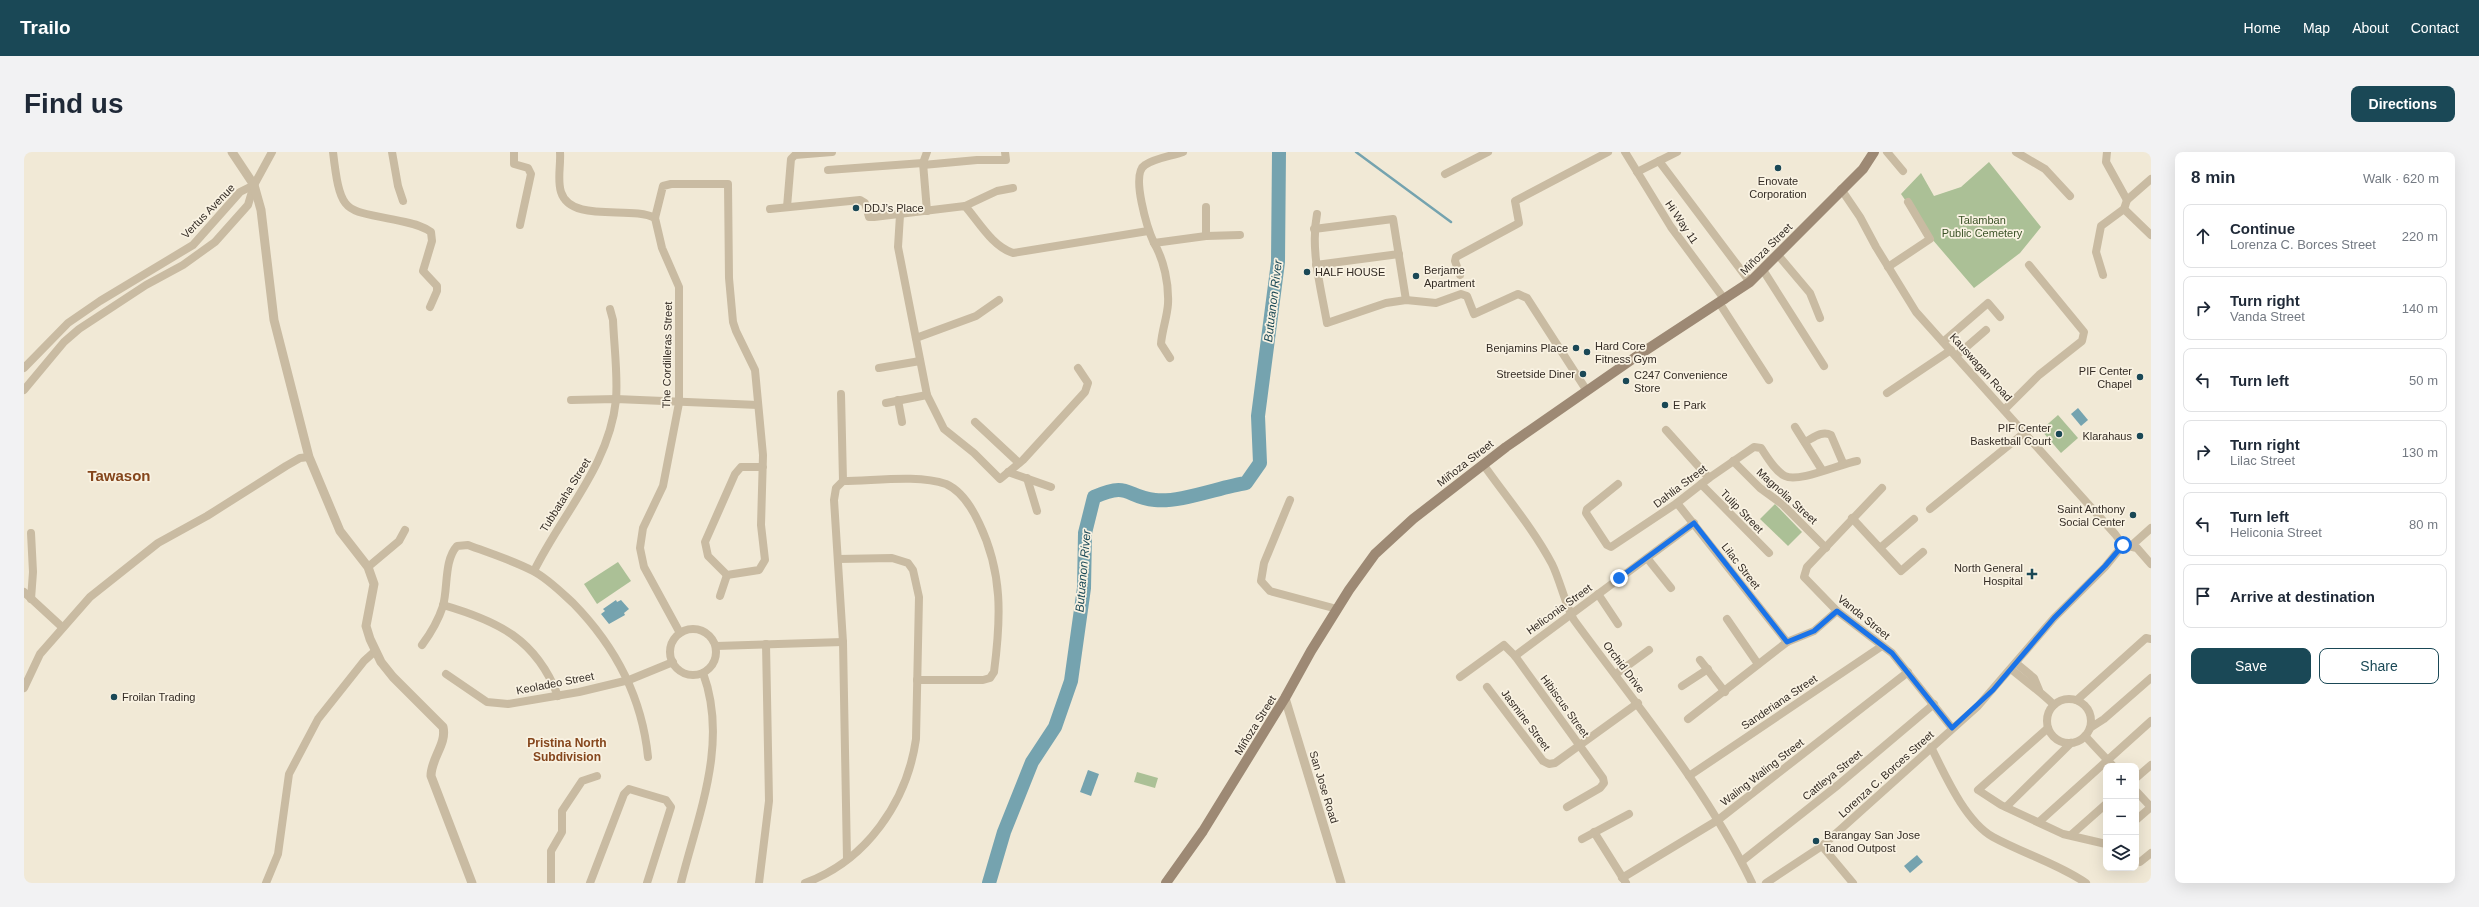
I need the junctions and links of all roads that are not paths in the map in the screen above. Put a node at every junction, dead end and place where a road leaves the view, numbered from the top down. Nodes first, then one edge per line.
1 (232, 152) edge
2 (272, 152) edge
3 (333, 152) edge
4 (392, 152) edge
5 (514, 152) edge
6 (560, 152) edge
7 (832, 152) edge
8 (927, 152) edge
9 (1005, 152) edge
10 (1183, 152) edge
11 (1488, 152) edge
12 (1608, 152) edge
13 (1625, 152) edge
14 (1677, 152) edge
15 (1874, 152) edge
16 (1887, 152) edge
17 (2016, 152) edge
18 (2107, 152) edge
19 (1659, 161) junction
20 (923, 164) junction
21 (828, 170) dead end
22 (1903, 171) dead end
23 (1637, 172) junction
24 (1446, 174) dead end
25 (2151, 179) edge
26 (254, 185) junction
27 (1013, 188) dead end
28 (1841, 189) junction
29 (2070, 196) dead end
30 (2127, 200) junction
31 (403, 201) dead end
32 (1908, 202) dead end
33 (965, 206) junction
34 (787, 207) junction
35 (1206, 207) dead end
36 (770, 209) dead end
37 (2124, 209) junction
38 (927, 211) junction
39 (1317, 214) dead end
40 (900, 215) junction
41 (655, 218) junction
42 (211, 225) junction
43 (520, 225) dead end
44 (1314, 229) junction
45 (1148, 231) junction
46 (222, 234) junction
47 (1240, 235) dead end
48 (1206, 236) junction
49 (2151, 236) edge
50 (1154, 243) junction
51 (1399, 254) junction
52 (1778, 255) junction
53 (1316, 265) junction
54 (2029, 265) dead end
55 (1888, 267) junction
56 (1763, 270) junction
57 (2104, 275) dead end
58 (1460, 276) dead end
59 (1750, 282) junction
60 (999, 300) dead end
61 (1406, 300) junction
62 (1722, 302) junction
63 (430, 307) dead end
64 (610, 309) dead end
65 (2000, 317) dead end
66 (1820, 318) dead end
67 (1986, 330) dead end
68 (916, 338) junction
69 (1943, 342) junction
70 (1954, 353) junction
71 (1170, 358) dead end
72 (920, 361) junction
73 (1824, 366) dead end
74 (24, 368) edge
75 (879, 368) dead end
76 (1078, 368) dead end
77 (1769, 380) dead end
78 (24, 390) edge
79 (1587, 391) junction
80 (1887, 393) dead end
81 (841, 394) dead end
82 (927, 394) junction
83 (616, 399) junction
84 (571, 400) dead end
85 (898, 400) junction
86 (679, 402) junction
87 (886, 403) dead end
88 (758, 406) junction
89 (2004, 410) junction
90 (902, 422) dead end
91 (975, 422) dead end
92 (1795, 427) dead end
93 (1666, 430) dead end
94 (2024, 433) junction
95 (1805, 442) junction
96 (309, 457) junction
97 (1733, 461) junction
98 (1857, 461) dead end
99 (1019, 463) junction
100 (1843, 463) junction
101 (1482, 464) junction
102 (764, 467) junction
103 (1822, 470) junction
104 (1008, 472) junction
105 (1027, 478) junction
106 (1708, 478) junction
107 (843, 482) junction
108 (1618, 484) dead end
109 (1701, 484) junction
110 (1051, 487) dead end
111 (1882, 488) dead end
112 (1290, 500) dead end
113 (1677, 503) junction
114 (1930, 509) dead end
115 (1037, 511) dead end
116 (1852, 518) junction
117 (1914, 519) dead end
118 (1694, 523) junction
119 (2151, 528) edge
120 (405, 530) dead end
121 (31, 533) dead end
122 (2127, 545) junction
123 (1826, 548) junction
124 (1880, 548) junction
125 (1923, 552) dead end
126 (1769, 554) dead end
127 (1646, 558) junction
128 (838, 559) junction
129 (2151, 564) edge
130 (368, 567) junction
131 (534, 571) junction
132 (727, 575) junction
133 (1671, 588) dead end
134 (24, 592) edge
135 (1598, 594) junction
136 (720, 596) dead end
137 (31, 599) junction
138 (443, 605) junction
139 (1337, 609) junction
140 (1837, 611) junction
141 (1571, 614) junction
142 (1727, 619) dead end
143 (1618, 624) dead end
144 (62, 627) junction
145 (680, 633) junction
146 (2151, 639) edge
147 (843, 642) junction
148 (1787, 642) junction
149 (766, 644) junction
150 (422, 645) dead end
151 (716, 646) junction
152 (1882, 646) junction
153 (1649, 650) dead end
154 (374, 652) junction
155 (1515, 656) junction
156 (1700, 660) dead end
157 (673, 662) junction
158 (1758, 664) junction
159 (2014, 666) junction
160 (1708, 670) junction
161 (1908, 672) junction
162 (703, 673) junction
163 (446, 674) dead end
164 (1616, 674) junction
165 (1460, 676) dead end
166 (2151, 678) edge
167 (629, 680) junction
168 (917, 680) junction
169 (1682, 686) dead end
170 (1487, 687) dead end
171 (24, 688) edge
172 (1725, 692) junction
173 (558, 696) junction
174 (1285, 698) junction
175 (2077, 700) junction
176 (1638, 703) junction
177 (1934, 704) junction
178 (2054, 705) junction
179 (1688, 719) dead end
180 (2151, 722) edge
181 (1952, 728) junction
182 (2048, 728) junction
183 (2090, 728) junction
184 (2084, 736) junction
185 (2071, 742) junction
186 (1580, 744) junction
187 (1931, 747) junction
188 (648, 757) dead end
189 (2110, 763) edge
190 (2151, 765) edge
191 (2103, 769) edge
192 (2139, 775) edge
193 (597, 776) dead end
194 (1689, 776) junction
195 (2139, 794) edge
196 (1567, 807) dead end
197 (2006, 807) junction
198 (2103, 807) edge
199 (2151, 807) edge
200 (1629, 814) dead end
201 (2139, 817) edge
202 (1718, 820) junction
203 (2039, 822) junction
204 (1594, 832) junction
205 (2071, 835) junction
206 (1582, 839) dead end
207 (2103, 843) edge
208 (1822, 846) junction
209 (2151, 853) edge
210 (847, 859) junction
211 (1742, 861) junction
212 (2140, 862) dead end
213 (1624, 880) edge
214 (266, 883) edge
215 (472, 883) edge
216 (551, 883) edge
217 (590, 883) edge
218 (647, 883) edge
219 (681, 883) edge
220 (759, 883) edge
221 (805, 883) edge
222 (1166, 883) edge
223 (1340, 883) edge
224 (1752, 883) edge
225 (1766, 883) edge
226 (1853, 883) edge
227 (2086, 883) edge

1 - 26 street
2 - 26 street
3 - 63 street
4 - 31 street
5 - 43 street
6 - 41 street
7 - 34 street
8 - 20 street
9 - 20 street
10 - 45 street
11 - 24 street
12 - 58 street
13 - 23 street, Hi Way 11
14 - 19 street
15 - 28 main road, Miñoza Street
16 - 22 street
17 - 29 street
18 - 30 street
19 - 23 street
19 - 59 street
20 - 21 street
20 - 38 street
23 - 62 street, Hi Way 11
25 - 30 street
26 - 42 street, Vertus Avenue
26 - 46 street, Vertus Avenue
26 - 96 street
27 - 33 street
28 - 52 main road, Miñoza Street
28 - 55 street, Kauswagan Road
30 - 37 street
32 - 55 street
33 - 38 street
33 - 45 street
34 - 36 street
34 - 40 street
35 - 48 street
37 - 49 street
37 - 57 street
38 - 40 street
39 - 44 street
40 - 68 street
41 - 86 street, The Cordilleras Street
41 - 88 street, The Cordilleras Street
42 - 46 street
42 - 74 street, Vertus Avenue
44 - 51 street
44 - 53 street
45 - 50 street
46 - 78 street, Vertus Avenue
47 - 48 street
48 - 50 street
50 - 71 street
51 - 53 street
51 - 61 street
52 - 56 main road, Miñoza Street
52 - 66 street
53 - 61 street
54 - 89 street
55 - 69 street, Kauswagan Road
56 - 59 main road, Miñoza Street
56 - 73 street
59 - 62 main road, Miñoza Street
60 - 68 street
61 - 79 street
62 - 77 street, Hi Way 11
62 - 79 main road, Miñoza Street
64 - 83 street, Tubbataha Street
65 - 69 street
67 - 70 street
68 - 72 street
69 - 70 street, Kauswagan Road
70 - 80 street
70 - 89 street, Kauswagan Road
72 - 75 street
72 - 82 street
76 - 99 street
79 - 101 main road, Miñoza Street
81 - 107 street
82 - 85 street
82 - 104 street
83 - 84 street
83 - 86 street
83 - 131 street, Tubbataha Street
85 - 87 street
85 - 90 street
86 - 88 street
86 - 145 street, The Cordilleras Street
88 - 102 street
89 - 94 street, Kauswagan Road
91 - 99 street
92 - 95 street
93 - 106 street
94 - 114 street
94 - 122 street, Kauswagan Road
95 - 100 street
95 - 103 street
96 - 130 street
96 - 144 street
97 - 103 street, Dahlia Street
97 - 106 street, Dahlia Street
97 - 123 street, Magnolia Street
98 - 100 street
99 - 104 street
100 - 103 street
101 - 139 main road, Miñoza Street
101 - 141 street, Orchid Drive
102 - 132 street
102 - 132 street
104 - 105 street
105 - 110 street
105 - 115 street
106 - 109 street, Dahlia Street
107 - 128 street
107 - 168 street
108 - 113 street, Dahlia Street
109 - 113 street, Dahlia Street
109 - 126 street, Tulip Street
111 - 116 street
112 - 139 street
113 - 118 street, Lilac Street
116 - 123 street
116 - 124 street
117 - 124 street
118 - 127 street, Heliconia Street
118 - 148 street, Lilac Street
119 - 122 street, Lorenza C. Borces Street
120 - 130 street
121 - 137 street
122 - 129 street, Kauswagan Road
122 - 159 street, Lorenza C. Borces Street
123 - 140 street, Vanda Street
124 - 125 street
127 - 133 street
127 - 135 street, Heliconia Street
128 - 147 street
128 - 168 street
130 - 154 street
131 - 138 street
131 - 167 street
132 - 136 street
134 - 137 street
135 - 141 street, Heliconia Street
135 - 143 street
137 - 144 street
138 - 150 street
138 - 173 street
139 - 174 main road, Miñoza Street
140 - 148 street
140 - 152 street, Vanda Street
141 - 155 street, Heliconia Street
141 - 164 street, Orchid Drive
142 - 158 street
144 - 171 street
145 - 151 street
145 - 157 street
146 - 175 street
147 - 149 street
147 - 210 street
148 - 158 street
149 - 151 street
149 - 220 street
151 - 162 street
152 - 161 street, Vanda Street
152 - 194 street, Sanderiana Street
153 - 164 street
154 - 214 street
154 - 215 street
155 - 165 street, Hibiscus Street
155 - 186 street, Hibiscus Street
156 - 160 street
157 - 162 street
157 - 167 street, Keoladeo Street
158 - 172 street
159 - 178 street
159 - 181 street, Lorenza C. Borces Street
160 - 169 street
160 - 172 street
161 - 177 street, Vanda Street
161 - 202 street, Waling Waling Street
162 - 219 street
163 - 173 street, Keoladeo Street
164 - 176 street, Orchid Drive
166 - 183 street
167 - 173 street, Keoladeo Street
167 - 188 street
168 - 210 street
170 - 186 street, Jasmine Street
172 - 179 street
174 - 222 main road, Miñoza Street
174 - 223 street, San Jose Road
175 - 178 street
175 - 183 street
176 - 186 street
176 - 194 street, Orchid Drive
177 - 181 street, Vanda Street
177 - 211 street, Cattleya Street
178 - 182 street
180 - 189 street
181 - 187 street, Lorenza C. Borces Street
182 - 185 street
182 - 197 street
183 - 184 street
184 - 185 street
184 - 189 street
185 - 197 street
186 - 196 street, Hibiscus Street
187 - 208 street, Lorenza C. Borces Street
187 - 227 street
190 - 192 street
191 - 203 street
193 - 216 street
194 - 202 street, Orchid Drive
195 - 199 street
197 - 203 street
198 - 205 street
199 - 201 street
200 - 204 street
202 - 211 street, Orchid Drive
202 - 213 street, Waling Waling Street
203 - 205 street
204 - 206 street
204 - 213 street
205 - 207 street
208 - 225 street, Lorenza C. Borces Street
208 - 226 street
209 - 212 street
210 - 221 street
211 - 224 street, Orchid Drive
217 - 218 street

